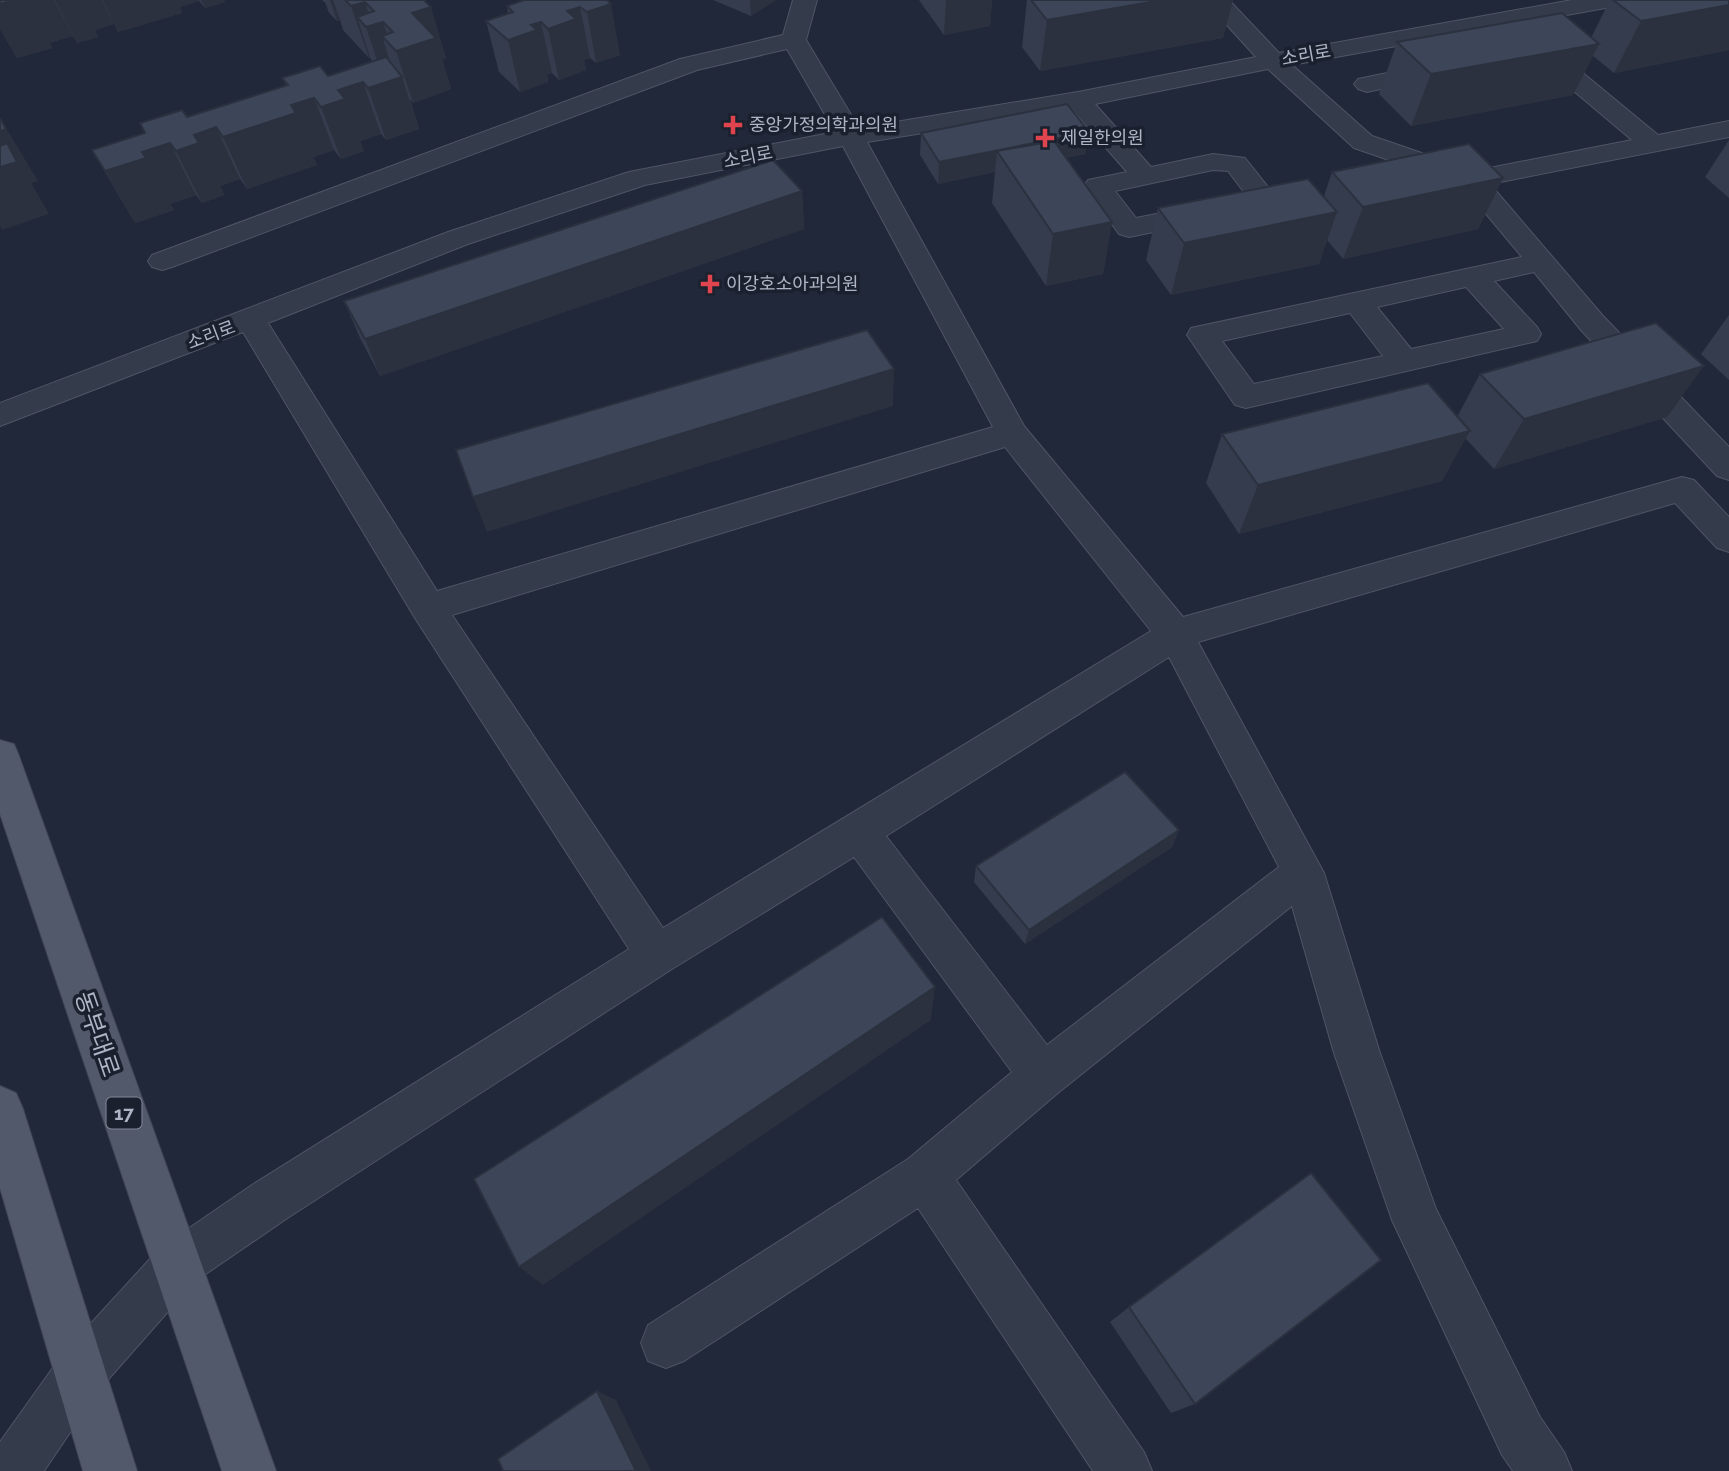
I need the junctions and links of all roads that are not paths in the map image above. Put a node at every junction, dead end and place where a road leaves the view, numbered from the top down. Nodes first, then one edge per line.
1 (805, 0) edge
2 (1216, 0) edge
3 (1612, 0) edge
4 (794, 40) junction
5 (1565, 43) edge
6 (1539, 48) junction
7 (1512, 54) edge
8 (1273, 61) junction
9 (1459, 65) edge
10 (1367, 84) dead end
11 (1078, 100) junction
12 (1729, 130) edge
13 (851, 137) junction
14 (1654, 145) junction
15 (1144, 175) junction
16 (1472, 179) junction
17 (162, 261) dead end
18 (1541, 262) junction
19 (1473, 277) junction
20 (1357, 302) junction
21 (251, 320) junction
22 (1404, 361) junction
23 (0, 415) edge
24 (1012, 433) junction
25 (1729, 468) edge
26 (1729, 539) edge
27 (428, 608) junction
28 (1175, 634) junction
29 (0, 756) edge
30 (859, 832) junction
31 (1303, 873) junction
32 (657, 955) junction
33 (1043, 1076) junction
34 (0, 1109) edge
35 (925, 1176) junction
36 (177, 1265) junction
37 (666, 1343) dead end
38 (80, 1373) junction
39 (12, 1471) edge
40 (110, 1471) edge
41 (249, 1471) edge
42 (1125, 1471) edge
43 (1545, 1471) edge

1 - 4 street
2 - 8 street
3 - 8 street, 소리로
4 - 13 street
4 - 17 street
5 - 6 street
6 - 7 street
6 - 14 street
8 - 11 street, 소리로
8 - 16 street
9 - 10 street
11 - 13 street, 소리로
11 - 15 street
12 - 14 street
13 - 21 street, 소리로
13 - 24 street
14 - 16 street
15 - 15 street
16 - 18 street
18 - 19 street
18 - 25 street
19 - 20 street
19 - 22 street
20 - 22 street
20 - 22 street
21 - 23 street, 소리로
21 - 27 street
24 - 27 street
24 - 28 street
26 - 28 street
27 - 32 street
28 - 30 street
28 - 31 street
29 - 36 main road, 동부대로 / 17
30 - 32 street
30 - 33 street
31 - 33 street
31 - 43 street
32 - 36 street
33 - 35 street
34 - 38 main road
35 - 37 street
35 - 42 street
36 - 38 street
36 - 41 main road, 동부대로 / 17
38 - 39 street
38 - 40 main road

